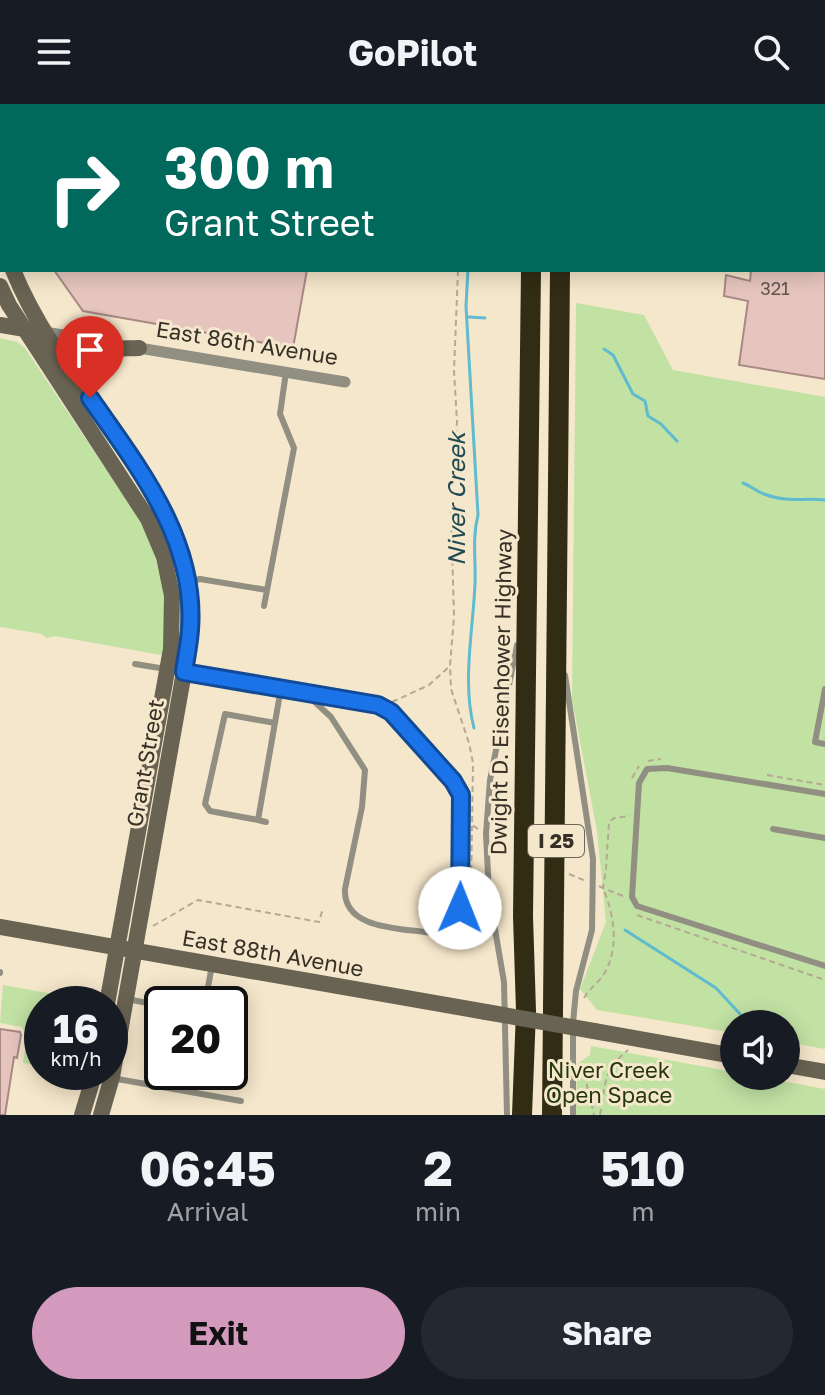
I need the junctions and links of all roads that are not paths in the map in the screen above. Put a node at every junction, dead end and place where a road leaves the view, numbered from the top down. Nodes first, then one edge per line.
1 (14, 272) edge
2 (520, 272) edge
3 (531, 272) edge
4 (541, 272) edge
5 (562, 272) edge
6 (0, 286) edge
7 (531, 304) junction
8 (0, 325) edge
9 (25, 329) junction
10 (45, 332) junction
11 (139, 348) junction
12 (286, 372) junction
13 (345, 382) dead end
14 (90, 398) junction
15 (557, 568) junction
16 (527, 570) junction
17 (187, 582) junction
18 (267, 590) junction
19 (264, 606) dead end
20 (135, 664) dead end
21 (176, 671) junction
22 (281, 688) junction
23 (825, 689) edge
24 (304, 692) junction
25 (275, 723) junction
26 (825, 744) edge
27 (825, 794) edge
28 (258, 820) junction
29 (266, 822) dead end
30 (773, 829) dead end
31 (825, 838) edge
32 (0, 927) edge
33 (118, 948) junction
34 (135, 951) junction
35 (212, 965) junction
36 (825, 966) edge
37 (111, 986) edge
38 (208, 986) edge
39 (128, 993) edge
40 (532, 1016) junction
41 (720, 1053) edge
42 (800, 1068) edge
43 (825, 1072) edge
44 (128, 1080) edge
45 (90, 1090) edge
46 (108, 1090) edge
47 (241, 1101) dead end
48 (82, 1115) edge
49 (101, 1115) edge
50 (507, 1115) edge
51 (522, 1115) edge
52 (552, 1115) edge
53 (573, 1115) edge

1 - 10 street, Grant Street
2 - 7 highway
3 - 7 highway, Dwight D. Eisenhower Highway / I 25
4 - 40 highway
5 - 15 highway, I 25
6 - 9 street, Grant Street
7 - 16 highway, Dwight D. Eisenhower Highway / I 25
8 - 9 street, East 86th Avenue
9 - 10 street, East 86th Avenue
9 - 21 street, Grant Street
10 - 11 street, East 86th Avenue
10 - 14 street, Grant Street
11 - 12 street, East 86th Avenue
11 - 14 street
12 - 13 street, East 86th Avenue
12 - 18 lane
14 - 17 street, Grant Street
15 - 52 highway, I 25
15 - 53 lane
16 - 40 highway, Dwight D. Eisenhower Highway / I 25
16 - 50 lane
17 - 18 lane
17 - 21 street, Grant Street
18 - 19 lane
20 - 21 lane
21 - 22 lane
21 - 33 street, Grant Street
21 - 34 street, Grant Street
22 - 24 lane
22 - 25 lane
23 - 26 lane
24 - 24 lane
25 - 28 lane
25 - 28 lane
27 - 36 lane
28 - 29 lane
30 - 31 lane
32 - 33 street, East 88th Avenue
33 - 34 street, East 88th Avenue
33 - 37 street, Grant Street
34 - 35 street, East 88th Avenue
34 - 39 street, Grant Street
35 - 38 lane
35 - 40 street, East 88th Avenue, bridge
40 - 41 street, East 88th Avenue, bridge
40 - 51 highway, Dwight D. Eisenhower Highway / I 25
42 - 43 street
44 - 47 lane
45 - 48 street
46 - 49 street, Grant Street

